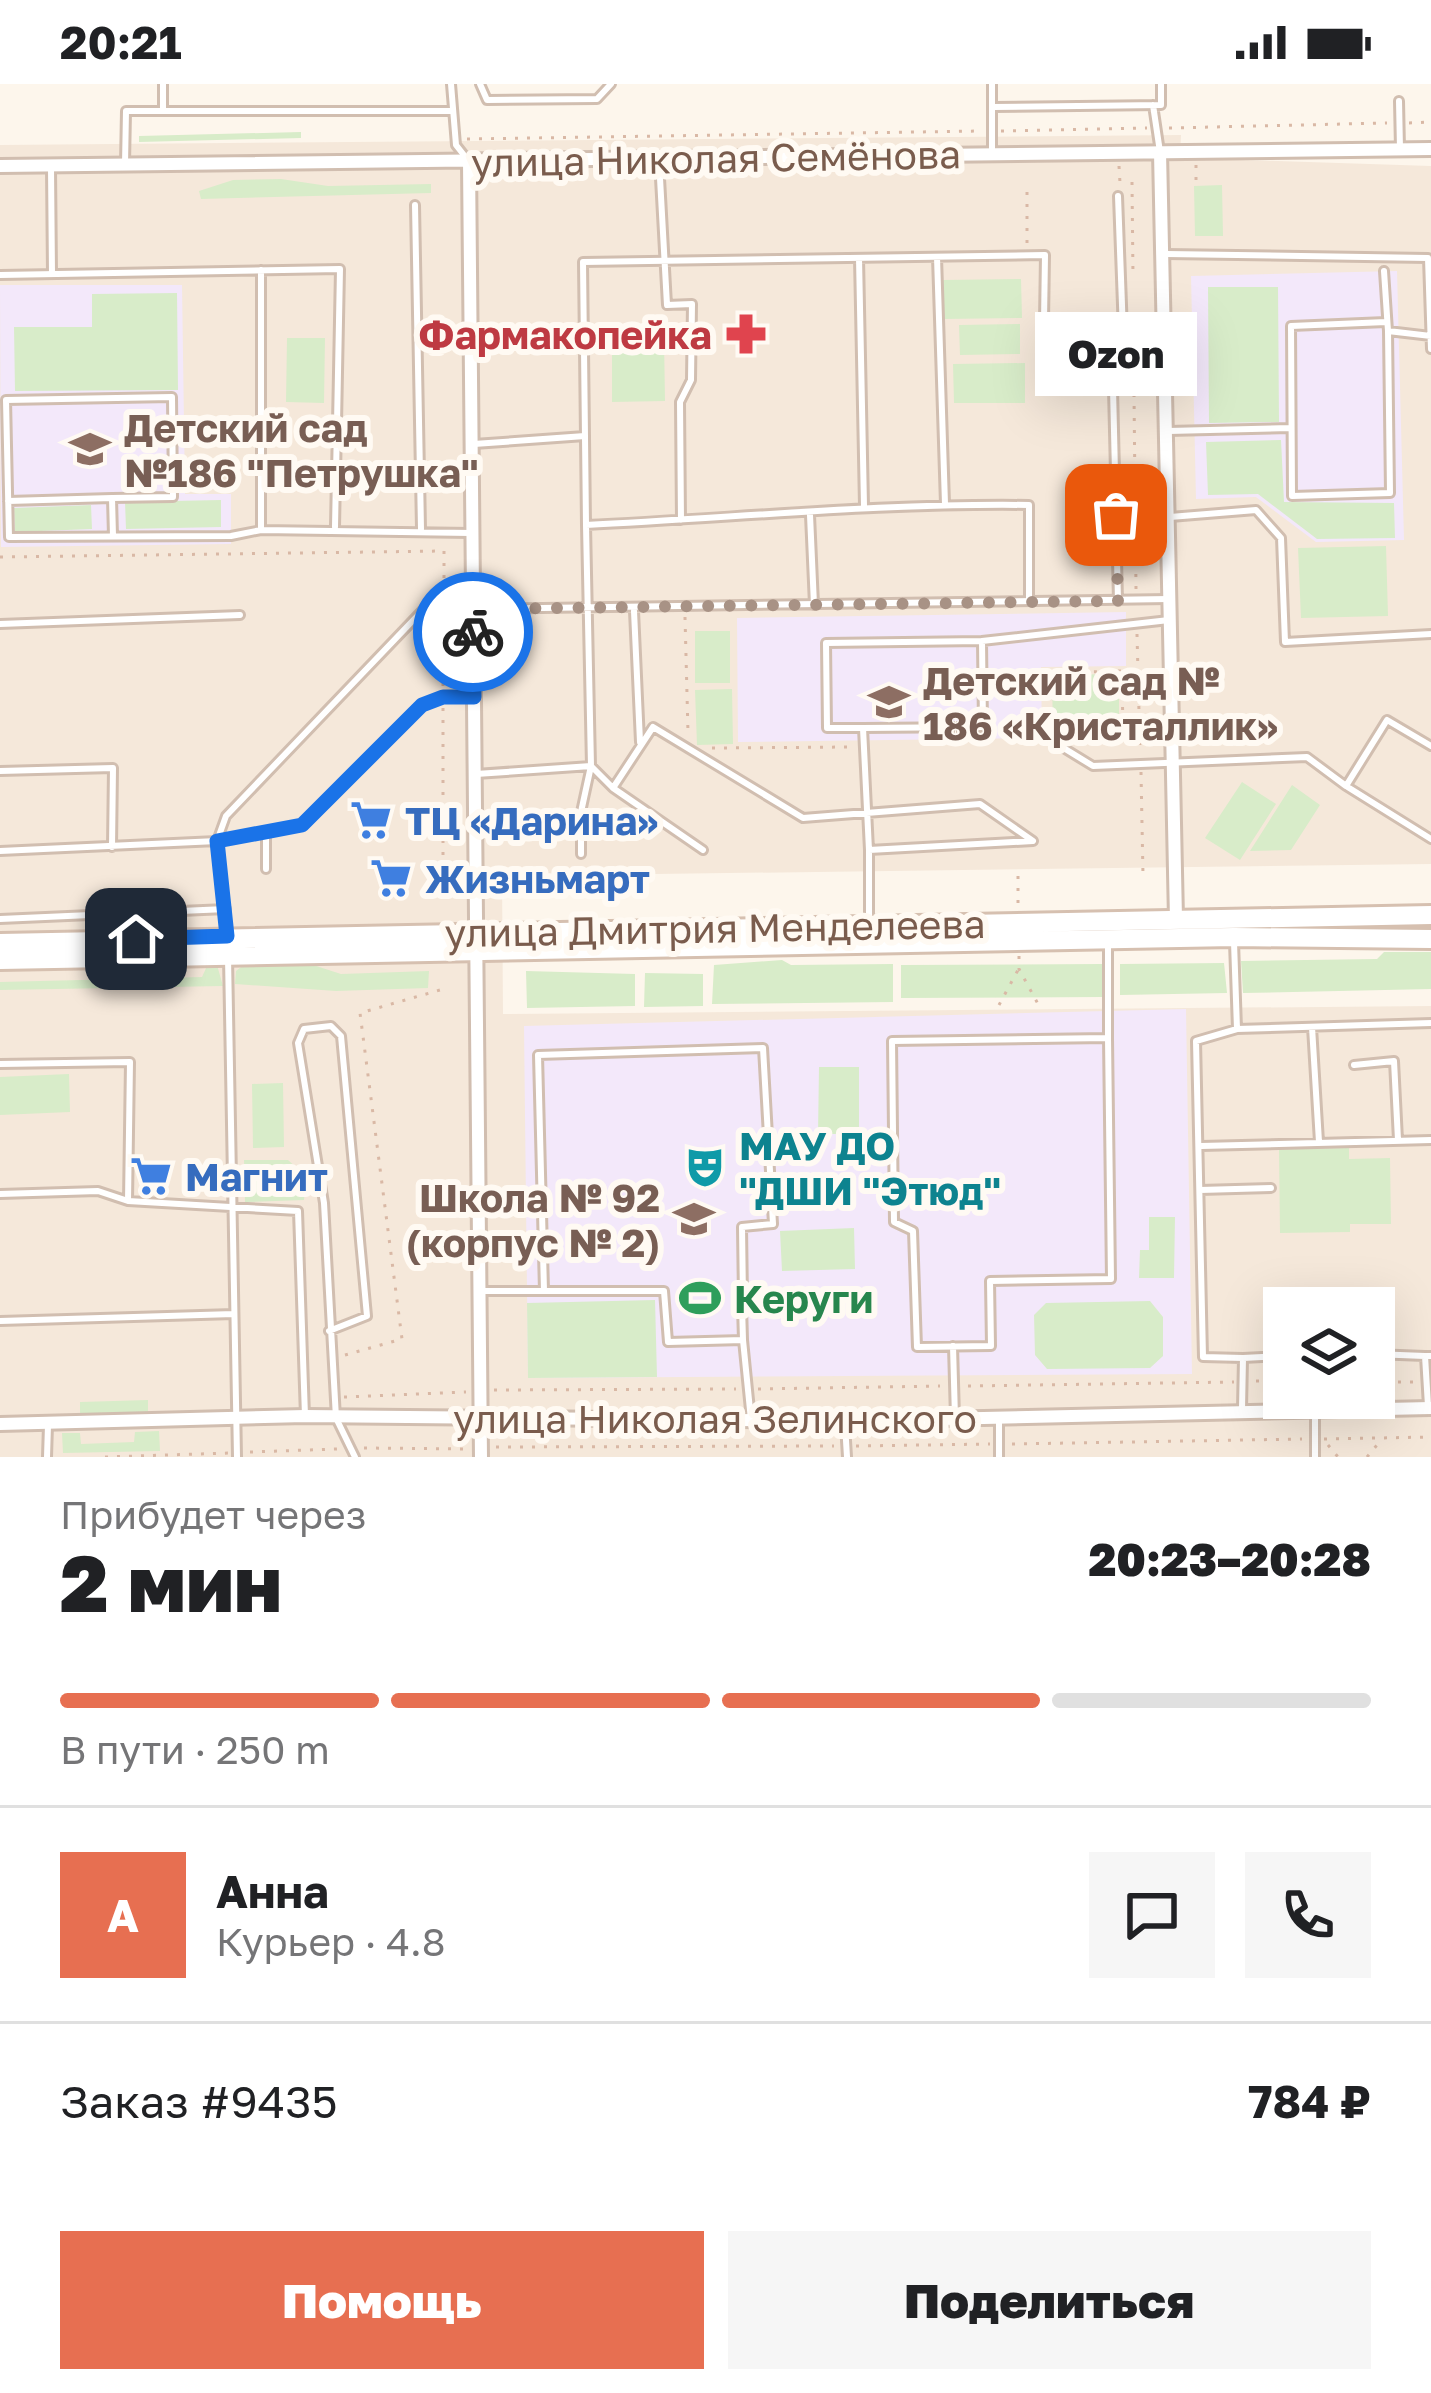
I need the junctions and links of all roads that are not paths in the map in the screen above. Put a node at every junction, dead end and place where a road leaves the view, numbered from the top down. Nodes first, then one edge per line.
1 (163, 84) edge
2 (452, 84) edge
3 (480, 84) edge
4 (611, 84) edge
5 (992, 84) edge
6 (1161, 84) edge
7 (1399, 101) dead end
8 (1153, 105) junction
9 (993, 107) junction
10 (164, 111) junction
11 (453, 111) junction
12 (1431, 148) edge
13 (1400, 149) junction
14 (1160, 152) junction
15 (992, 154) junction
16 (659, 160) junction
17 (470, 162) junction
18 (124, 164) junction
19 (51, 165) junction
20 (0, 166) edge
21 (1118, 196) dead end
22 (415, 205) dead end
23 (1162, 254) junction
24 (938, 256) junction
25 (859, 258) junction
26 (665, 261) junction
27 (261, 271) junction
28 (1384, 271) dead end
29 (52, 274) junction
30 (0, 275) edge
31 (1430, 310) edge
32 (1387, 327) junction
33 (1431, 337) edge
34 (1431, 349) edge
35 (1165, 385) junction
36 (1130, 387) junction
37 (1113, 388) junction
38 (1290, 428) junction
39 (1166, 431) junction
40 (585, 436) junction
41 (471, 444) junction
42 (112, 499) junction
43 (8, 501) junction
44 (945, 504) junction
45 (864, 506) junction
46 (810, 515) junction
47 (1167, 518) junction
48 (681, 520) junction
49 (586, 525) junction
50 (335, 527) junction
51 (421, 529) junction
52 (261, 530) junction
53 (471, 533) junction
54 (112, 536) junction
55 (472, 577) junction
56 (1029, 599) junction
57 (1169, 599) junction
58 (1118, 601) junction
59 (814, 605) junction
60 (472, 609) junction
61 (634, 610) junction
62 (588, 611) junction
63 (240, 615) dead end
64 (1169, 620) junction
65 (0, 624) edge
66 (1431, 634) edge
67 (982, 641) junction
68 (474, 697) junction
69 (863, 728) junction
70 (1049, 739) road end
71 (641, 746) junction
72 (1431, 746) edge
73 (1172, 761) junction
74 (591, 766) junction
75 (0, 771) edge
76 (476, 774) junction
77 (1346, 786) junction
78 (613, 788) junction
79 (866, 812) junction
80 (266, 832) junction
81 (1431, 839) edge
82 (217, 841) junction
83 (112, 847) junction
84 (703, 850) dead end
85 (869, 850) junction
86 (0, 851) edge
87 (581, 854) dead end
88 (266, 868) dead end
89 (226, 909) junction
90 (1431, 915) edge
91 (0, 919) edge
92 (1176, 919) junction
93 (869, 927) junction
94 (480, 931) junction
95 (1234, 937) junction
96 (1431, 939) edge
97 (1108, 940) junction
98 (0, 943) edge
99 (227, 946) junction
100 (481, 953) junction
101 (0, 960) edge
102 (1431, 1023) edge
103 (1312, 1028) junction
104 (1237, 1029) junction
105 (1108, 1038) junction
106 (0, 1064) edge
107 (1354, 1065) dead end
108 (1431, 1140) edge
109 (1398, 1141) junction
110 (1319, 1142) junction
111 (1199, 1146) junction
112 (1271, 1188) dead end
113 (1200, 1190) junction
114 (0, 1194) edge
115 (128, 1201) junction
116 (233, 1208) junction
117 (477, 1291) junction
118 (544, 1291) junction
119 (234, 1314) junction
120 (0, 1322) edge
121 (329, 1331) junction
122 (742, 1340) junction
123 (953, 1346) junction
124 (1395, 1355) edge
125 (1428, 1356) edge
126 (1263, 1357) edge
127 (1244, 1358) junction
128 (1430, 1408) edge
129 (1395, 1409) edge
130 (1263, 1412) edge
131 (1242, 1413) junction
132 (305, 1417) junction
133 (999, 1417) junction
134 (236, 1418) junction
135 (336, 1418) junction
136 (955, 1418) junction
137 (1316, 1419) edge
138 (481, 1420) junction
139 (751, 1420) junction
140 (845, 1420) junction
141 (0, 1424) edge
142 (48, 1424) junction
143 (355, 1453) edge
144 (481, 1453) edge
145 (237, 1455) edge
146 (47, 1457) edge
147 (847, 1457) edge
148 (999, 1457) edge
149 (1315, 1457) edge

1 - 10 lane
2 - 11 lane
3 - 4 lane
5 - 9 lane
6 - 8 lane
7 - 13 lane
8 - 9 lane
8 - 14 lane
9 - 15 lane
10 - 11 lane
10 - 18 lane
11 - 17 lane
12 - 13 street, улица Николая Семёнова
13 - 14 street, улица Николая Семёнова
14 - 15 street, улица Николая Семёнова
14 - 23 street
15 - 16 street, улица Николая Семёнова
16 - 17 street, улица Николая Семёнова
16 - 26 lane
17 - 18 street, улица Николая Семёнова
17 - 41 street
18 - 19 street, улица Николая Семёнова
19 - 20 street, улица Николая Семёнова
19 - 29 lane
21 - 36 lane
22 - 51 lane
23 - 31 lane
23 - 35 street
24 - 25 lane
24 - 37 lane
24 - 44 lane
25 - 26 lane
25 - 45 lane
26 - 40 lane
26 - 48 lane
27 - 29 lane
27 - 50 lane
27 - 52 lane
28 - 32 lane
29 - 30 lane
31 - 33 lane
32 - 33 lane
32 - 38 lane
32 - 38 lane
33 - 34 lane
35 - 36 lane
35 - 39 street
36 - 37 lane
37 - 58 lane
38 - 39 lane
39 - 47 street
40 - 41 lane
40 - 49 lane
41 - 53 street
42 - 43 lane
42 - 43 lane
42 - 54 lane
43 - 54 lane
44 - 45 lane
44 - 56 lane
45 - 46 lane
46 - 48 lane
46 - 59 lane
47 - 57 street
47 - 66 lane
48 - 49 lane
49 - 62 lane
50 - 51 lane
50 - 52 lane
51 - 53 lane
52 - 54 lane
53 - 55 street
55 - 60 street
55 - 82 lane
56 - 58 lane
56 - 59 lane
57 - 58 lane
57 - 64 street
59 - 61 lane
60 - 62 lane
60 - 68 street
61 - 62 lane
61 - 71 lane
62 - 74 lane
63 - 65 lane
64 - 67 lane
64 - 73 street
67 - 69 lane
67 - 69 lane
68 - 76 street
68 - 80 lane
69 - 79 lane
70 - 73 lane
71 - 78 lane
71 - 79 lane
72 - 77 lane
73 - 77 lane
73 - 92 street
74 - 76 lane
74 - 78 lane
74 - 87 lane
75 - 83 lane
76 - 94 street
77 - 81 lane
78 - 84 lane
79 - 85 lane
79 - 85 lane
80 - 82 lane
80 - 88 lane
82 - 83 lane
82 - 89 lane
83 - 86 lane
85 - 93 lane
89 - 91 lane
89 - 99 lane
90 - 92 street, улица Дмитрия Менделеева
92 - 93 street, улица Дмитрия Менделеева
93 - 94 street, улица Дмитрия Менделеева
94 - 99 street, улица Дмитрия Менделеева
94 - 100 street
95 - 96 street, улица Дмитрия Менделеева
95 - 97 street, улица Дмитрия Менделеева
95 - 104 lane
97 - 100 street, улица Дмитрия Менделеева
97 - 105 lane
98 - 99 street, улица Дмитрия Менделеева
99 - 100 street, улица Дмитрия Менделеева
99 - 101 street, улица Дмитрия Менделеева
99 - 116 lane
100 - 117 street
102 - 103 lane
103 - 104 lane
103 - 110 lane
104 - 111 lane
105 - 123 lane
105 - 123 lane
106 - 115 lane
107 - 109 lane
108 - 109 lane
109 - 110 lane
110 - 111 lane
111 - 113 lane
112 - 113 lane
113 - 127 lane
114 - 115 lane
115 - 116 lane
116 - 119 lane
116 - 132 lane
117 - 118 lane
117 - 138 street
118 - 122 lane
118 - 122 lane
119 - 120 lane
119 - 134 lane
121 - 121 lane
121 - 135 lane
122 - 139 lane
123 - 136 lane
124 - 125 lane
125 - 128 lane
126 - 127 lane
127 - 131 lane
128 - 129 street, улица Николая Зелинского
130 - 131 street, улица Николая Зелинского
131 - 133 street, улица Николая Зелинского
132 - 134 street, улица Николая Зелинского
132 - 135 street, улица Николая Зелинского
133 - 136 street, улица Николая Зелинского
133 - 148 lane
134 - 142 street, улица Николая Зелинского
134 - 145 lane
135 - 138 street, улица Николая Зелинского
135 - 143 lane
136 - 140 street, улица Николая Зелинского
137 - 149 lane
138 - 139 street, улица Николая Зелинского
138 - 144 street
139 - 140 street, улица Николая Зелинского
140 - 147 lane
141 - 142 street, улица Николая Зелинского
142 - 146 lane

